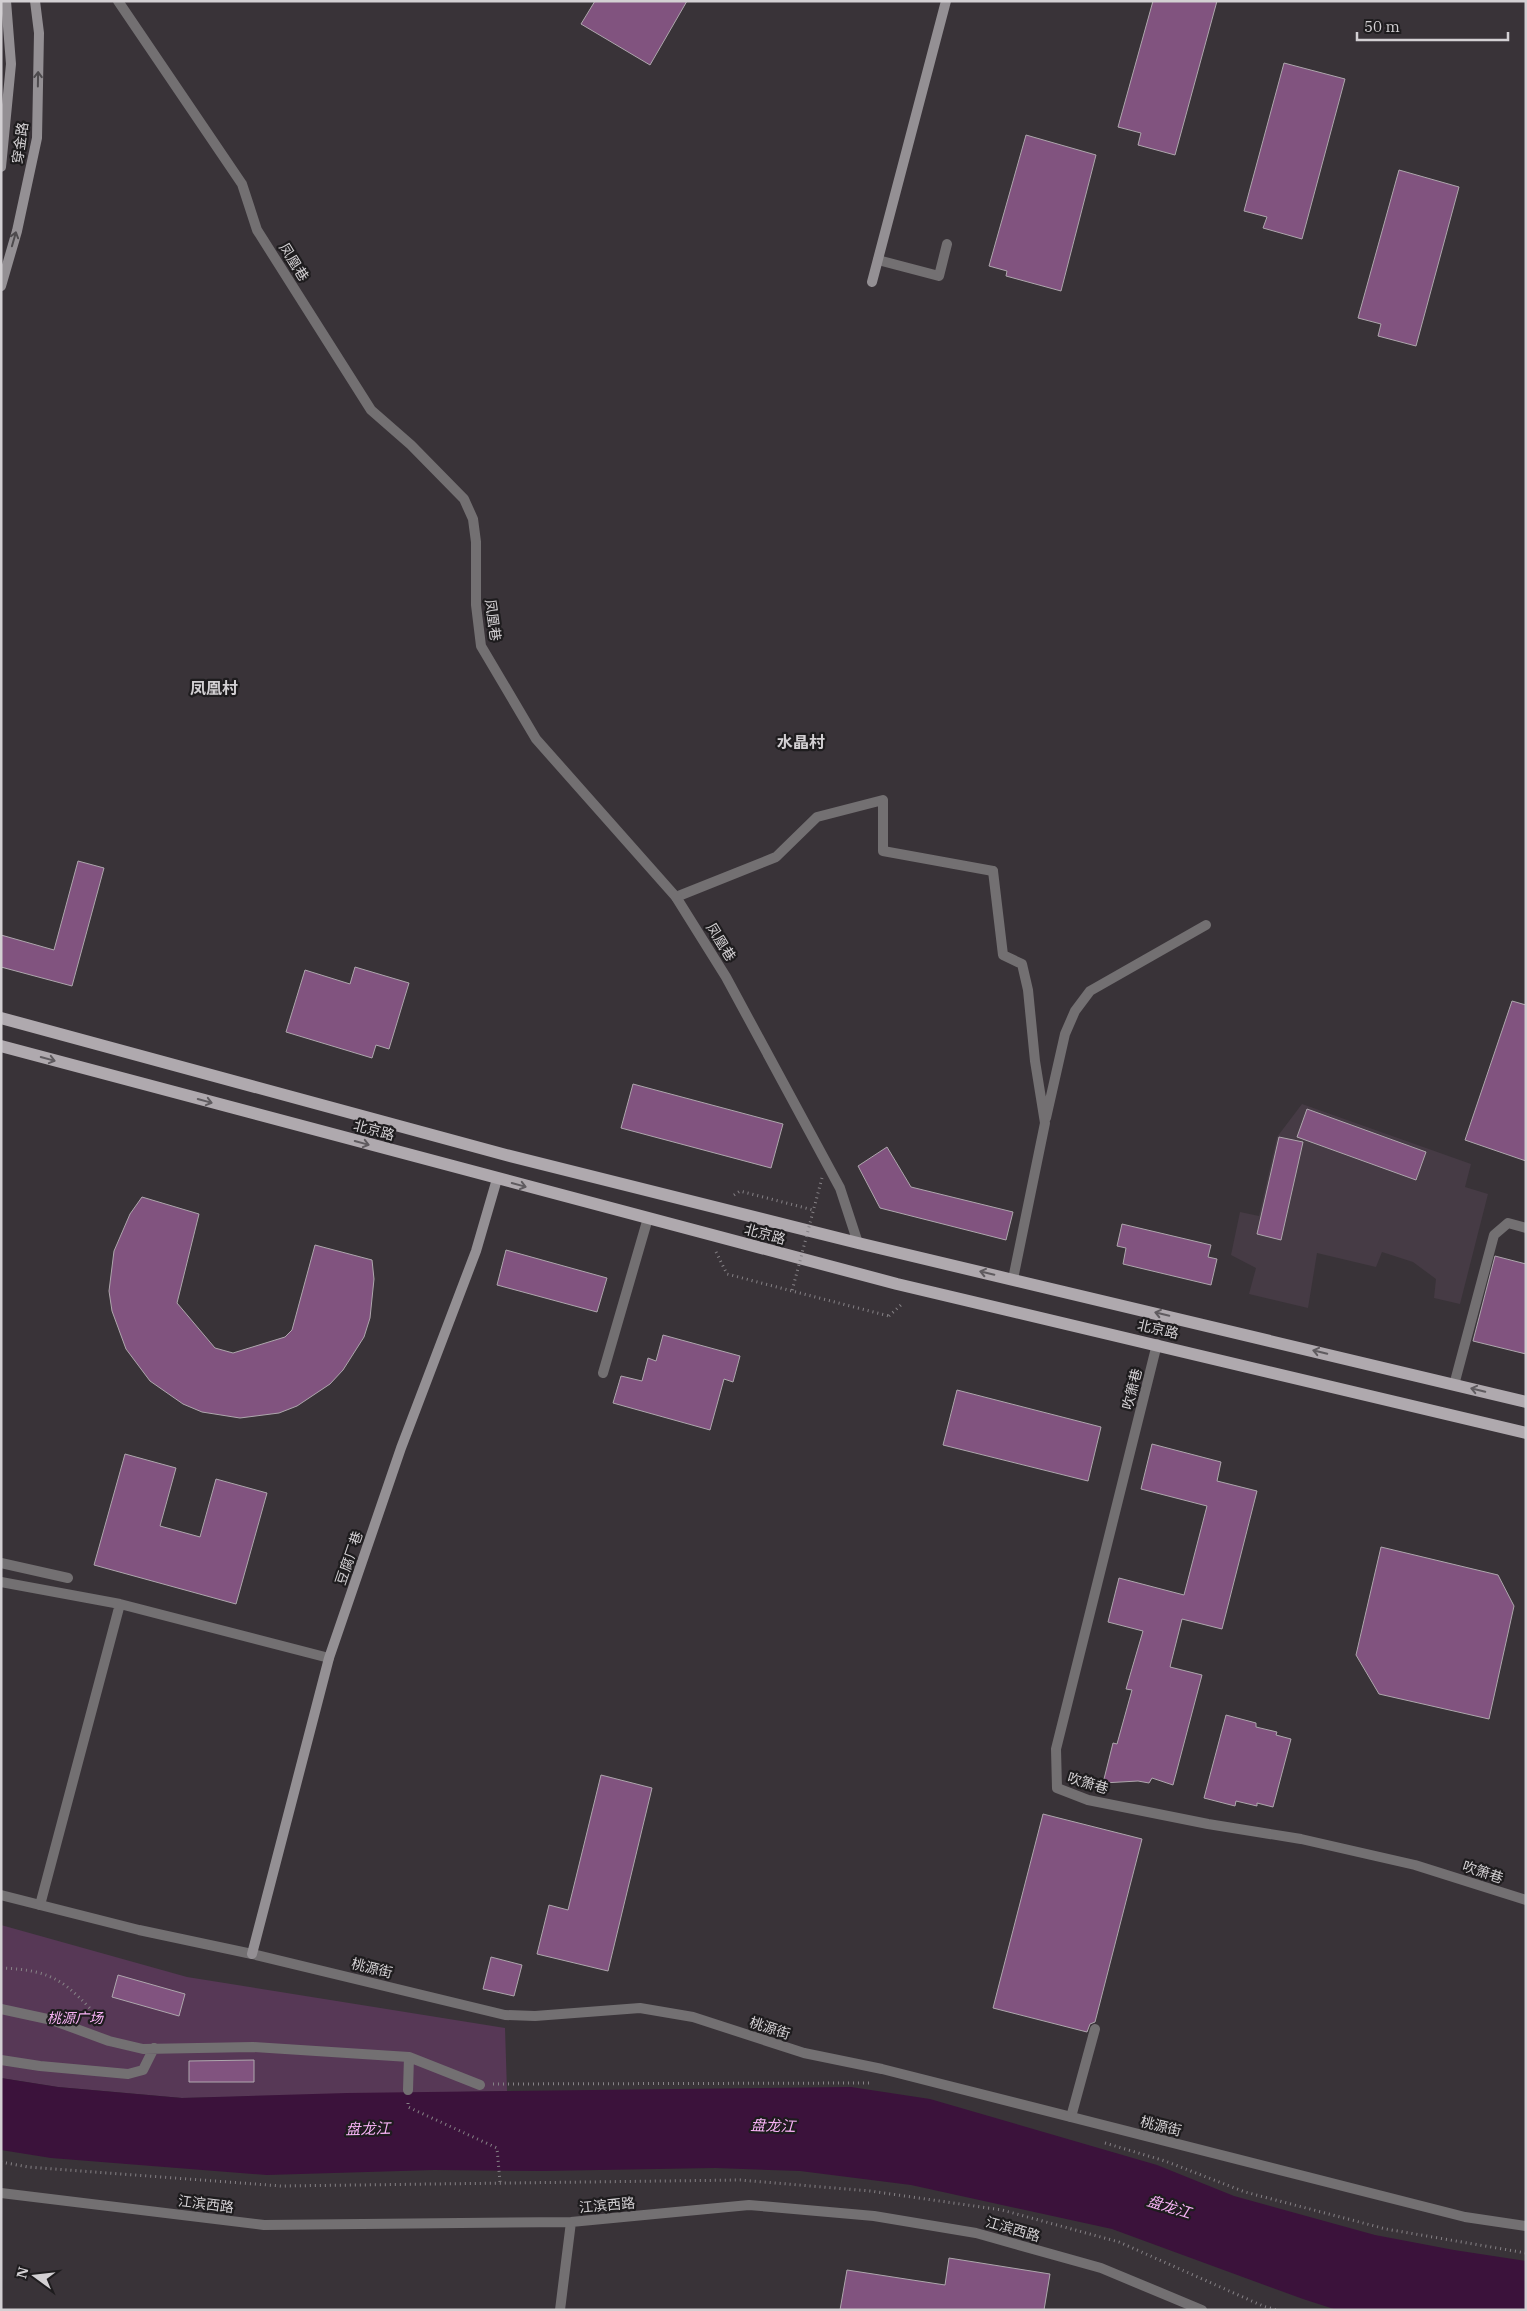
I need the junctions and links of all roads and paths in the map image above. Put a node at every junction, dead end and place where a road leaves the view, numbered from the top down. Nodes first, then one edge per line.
1 (6, 1) edge
2 (35, 1) edge
3 (118, 1) edge
4 (946, 1) edge
5 (5, 22) edge
6 (1, 167) edge
7 (947, 244) dead end
8 (878, 260) junction
9 (872, 282) dead end
10 (1, 286) edge
11 (676, 897) junction
12 (1206, 925) dead end
13 (1, 1018) edge
14 (1, 1046) edge
15 (1045, 1123) junction
16 (822, 1178) dead end
17 (498, 1179) junction
18 (740, 1191) dead end
19 (813, 1210) junction
20 (648, 1218) junction
21 (1526, 1228) edge
22 (858, 1243) junction
23 (727, 1274) dead end
24 (1013, 1279) junction
25 (792, 1291) junction
26 (889, 1316) dead end
27 (1157, 1344) junction
28 (603, 1373) dead end
29 (1454, 1384) junction
30 (1526, 1402) edge
31 (1526, 1433) edge
32 (1, 1564) edge
33 (68, 1578) dead end
34 (1, 1582) edge
35 (120, 1604) junction
36 (330, 1658) junction
37 (1, 1895) edge
38 (1526, 1900) edge
39 (40, 1905) junction
40 (252, 1954) junction
41 (1, 1968) edge
42 (1, 2009) edge
43 (106, 2025) dead end
44 (1095, 2029) dead end
45 (154, 2048) junction
46 (409, 2057) junction
47 (1, 2060) edge
48 (876, 2083) dead end
49 (480, 2085) joint
50 (408, 2090) joint
51 (1071, 2117) junction
52 (1102, 2142) dead end
53 (500, 2182) dead end
54 (1, 2194) edge
55 (571, 2222) junction
56 (1526, 2226) edge
57 (1526, 2253) edge
58 (560, 2310) edge
59 (1202, 2310) edge

1 - 5 street, 穿金路
10 -> 2 street, 穿金路
3 - 11 street, 凤凰巷
4 - 8 street
5 - 6 street, 穿金路
7 - 8 street
8 - 9 street
11 - 15 street
11 - 22 street, 凤凰巷
12 - 15 street
13 - 22 main road, 北京路
14 -> 17 main road, 北京路
15 - 24 street
16 - 19 path, bridge
17 -> 20 main road, 北京路
17 - 36 street, 豆腐厂巷
18 - 19 path
19 - 25 path, bridge
20 - 27 main road, 北京路
20 - 28 street
21 - 29 street
24 -> 22 main road, 北京路
23 - 25 path
29 -> 24 main road, 北京路
25 - 26 path, bridge
27 - 31 main road, 北京路
27 - 38 street, 吹箫巷
30 -> 29 main road, 北京路
32 - 33 street
34 - 35 street
35 - 36 street
35 - 39 street
36 - 40 street, 豆腐厂巷
37 - 39 street, 桃源街
39 - 40 street, 桃源街
40 - 51 street, 桃源街
41 - 43 path
42 - 45 street
44 - 51 street
45 - 46 street
45 - 47 street
46 - 49 street
46 - 50 street
48 - 49 path
50 - 53 path
51 - 56 street, 桃源街
52 - 57 path
54 - 55 street, 江滨西路
55 - 58 street
55 - 59 street, 江滨西路

